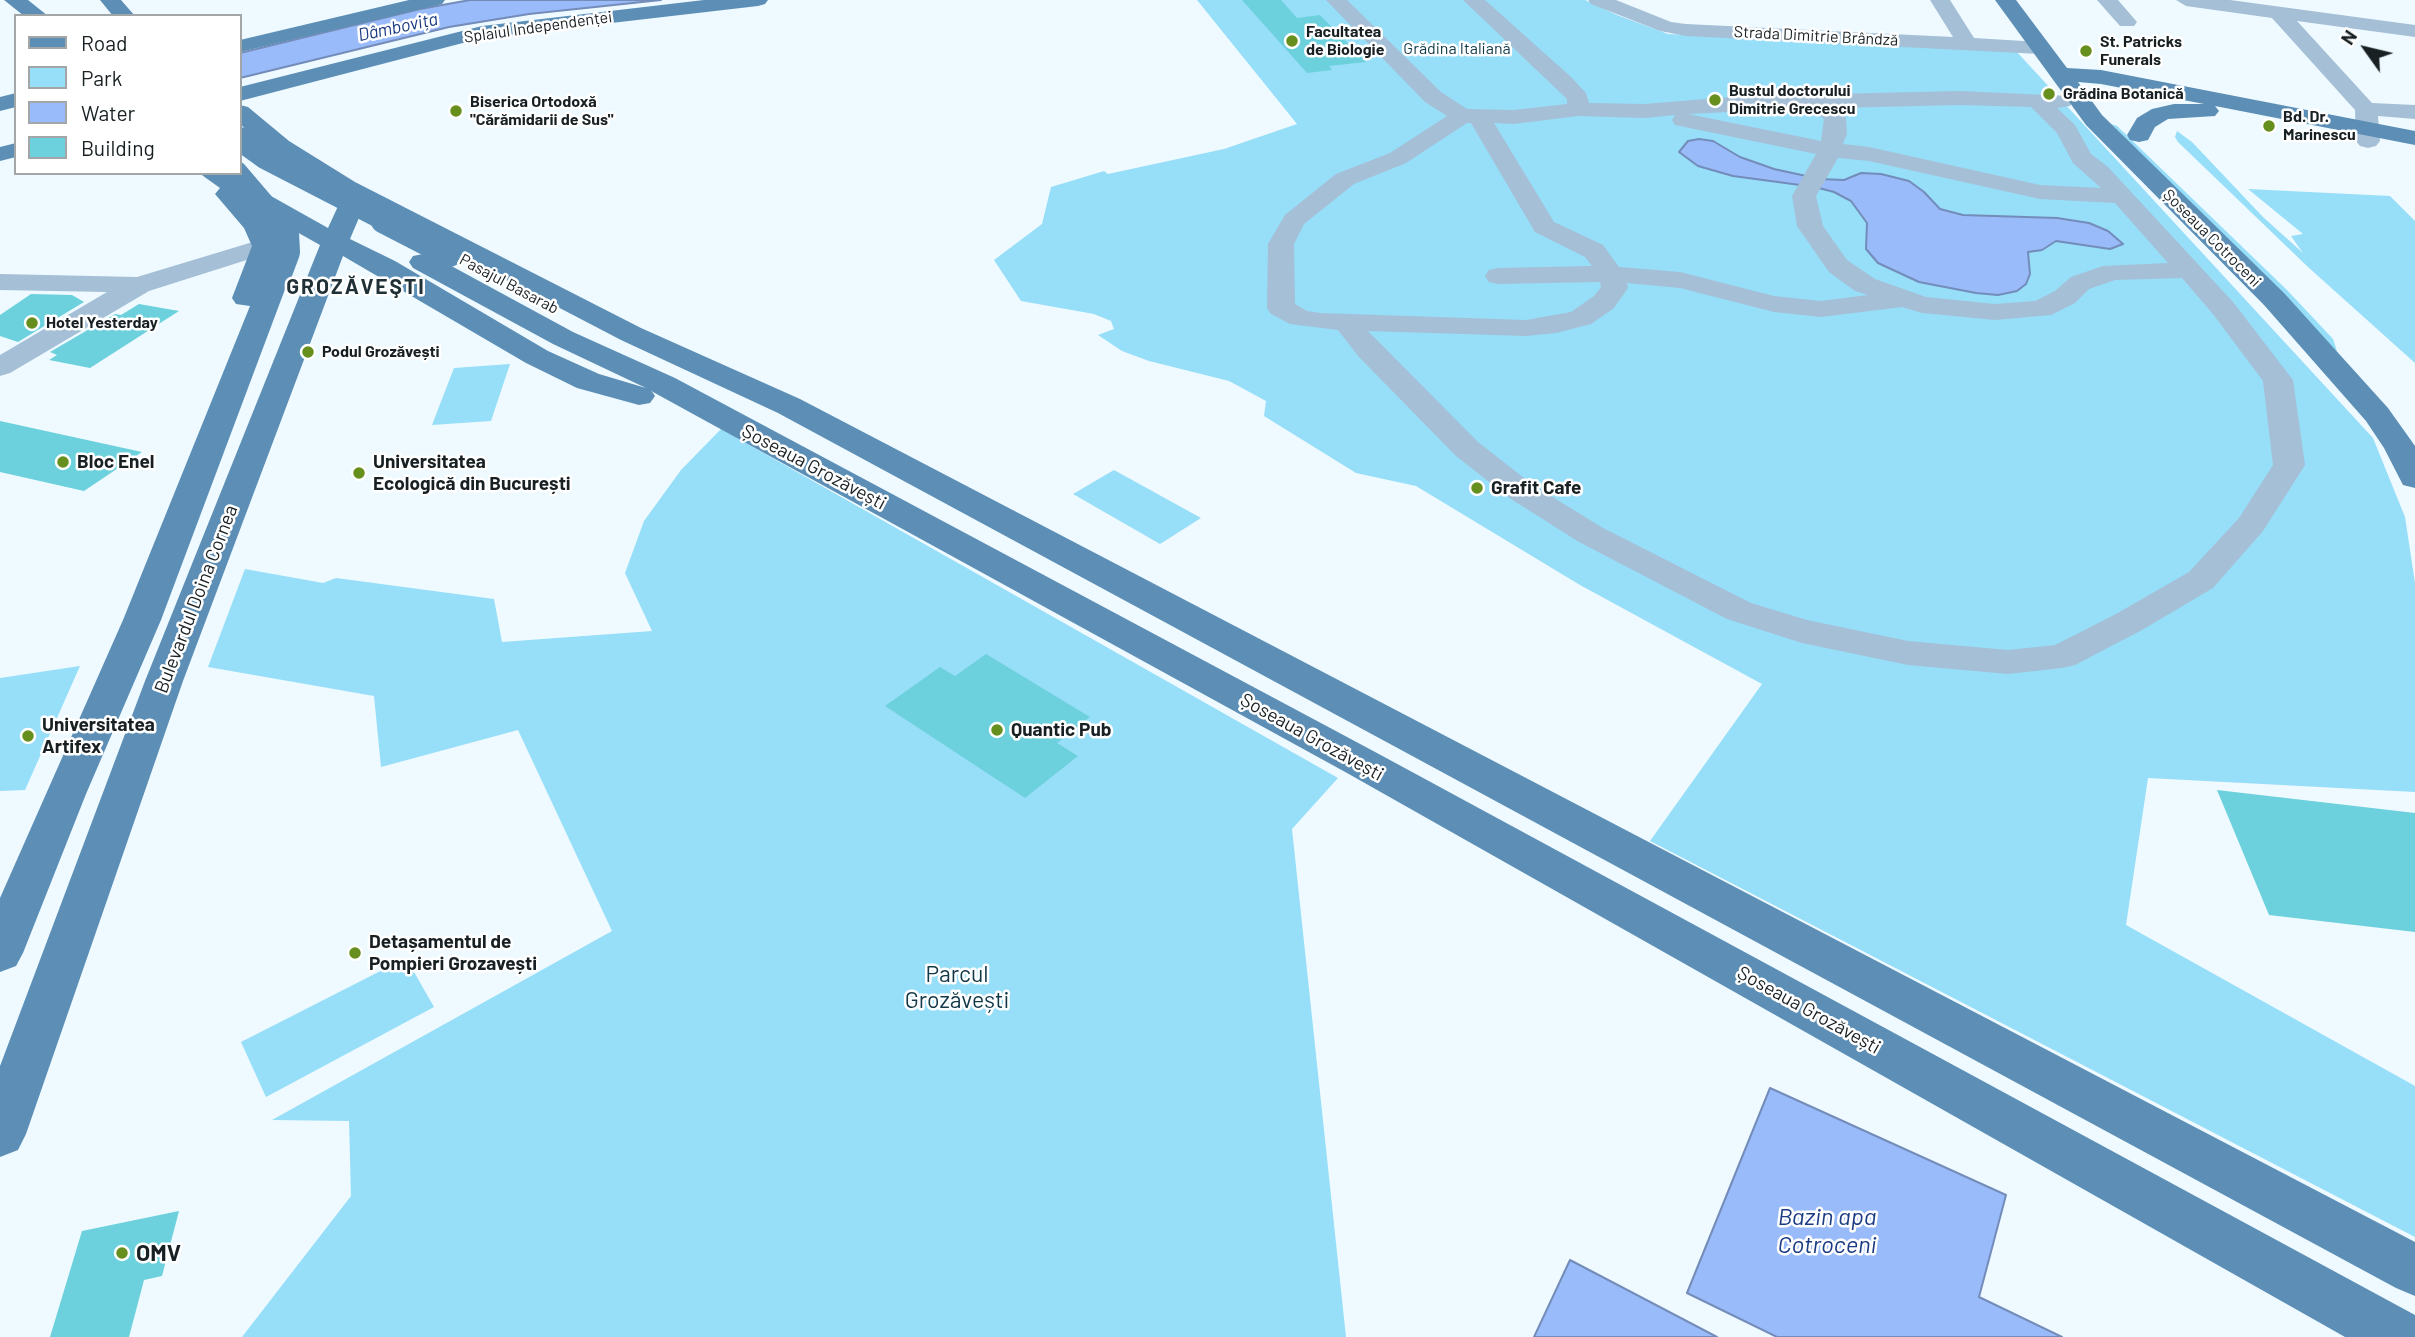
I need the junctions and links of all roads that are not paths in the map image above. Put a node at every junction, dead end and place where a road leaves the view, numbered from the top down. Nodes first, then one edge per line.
1 (14, 0) edge
2 (110, 0) edge
3 (435, 0) edge
4 (758, 0) edge
5 (1336, 0) edge
6 (1473, 0) edge
7 (1598, 0) edge
8 (1940, 0) edge
9 (2006, 0) edge
10 (2027, 0) edge
11 (2107, 0) edge
12 (2186, 0) edge
13 (2284, 9) edge
14 (35, 14) edge
15 (122, 14) edge
16 (2127, 22) dead end
17 (2415, 31) edge
18 (1967, 44) junction
19 (242, 46) edge
20 (2040, 48) junction
21 (2069, 88) junction
22 (242, 93) edge
23 (1820, 103) junction
24 (1578, 109) junction
25 (1644, 111) junction
26 (2216, 111) junction
27 (2415, 112) edge
28 (242, 114) edge
29 (1470, 117) junction
30 (2368, 126) junction
31 (2139, 135) junction
32 (2415, 138) edge
33 (242, 140) edge
34 (1830, 150) junction
35 (2415, 150) edge
36 (242, 169) edge
37 (211, 175) edge
38 (213, 175) edge
39 (238, 175) edge
40 (346, 187) junction
41 (2121, 196) junction
42 (335, 242) junction
43 (266, 246) junction
44 (385, 267) junction
45 (2189, 270) junction
46 (1611, 274) junction
47 (1497, 276) dead end
48 (318, 281) junction
49 (0, 282) edge
50 (139, 285) junction
51 (1900, 299) junction
52 (1346, 322) junction
53 (0, 368) edge
54 (684, 386) junction
55 (789, 406) junction
56 (2415, 424) edge
57 (2415, 478) edge
58 (181, 519) junction
59 (0, 953) edge
60 (0, 1134) edge
61 (2415, 1270) edge
62 (2400, 1337) edge

1 - 14 main road
2 - 15 main road
3 - 19 main road
4 - 22 main road, Splaiul Independenței
5 - 29 street
6 - 24 street
7 - 18 street, Strada Dimitrie Brândză
8 - 18 street
9 - 20 main road, Șoseaua Cotroceni
10 - 21 main road, Șoseaua Cotroceni
11 - 16 street
12 - 13 street
13 - 17 street
13 - 30 street
18 - 20 street, Strada Dimitrie Brândză
20 - 21 main road, Șoseaua Cotroceni
21 - 23 street
21 - 26 main road
21 - 30 main road
21 - 31 main road, Șoseaua Cotroceni
21 - 41 street
21 - 57 main road, Șoseaua Cotroceni
23 - 25 street
23 - 34 street
24 - 25 street
24 - 29 street
25 - 34 street
26 - 30 main road
26 - 31 main road
27 - 30 street
28 - 40 main road, Șoseaua Grozăvești
29 - 46 street
29 - 52 street
30 - 32 main road
30 - 35 main road
31 - 56 main road, Șoseaua Cotroceni
33 - 54 main road, Pasajul Basarab, bridge
34 - 41 street
34 - 51 street
36 - 54 main road, Pasajul Basarab
37 - 43 main road
38 - 42 main road, Șoseaua Grozăvești
39 - 58 main road, bridge
40 - 42 main road, Bulevardul Doina Cornea
40 - 55 main road, Șoseaua Grozăvești
41 - 45 street
42 - 44 main road, Șoseaua Grozăvești
42 - 48 main road, Bulevardul Doina Cornea
43 - 50 street
43 - 58 main road
44 - 48 main road
44 - 54 main road, Șoseaua Grozăvești
45 - 51 street
45 - 52 street
46 - 47 street
46 - 51 street
46 - 52 street
48 - 60 main road, Bulevardul Doina Cornea
49 - 50 street
50 - 53 street
54 - 55 main road, Pasajul Basarab
54 - 62 main road, Șoseaua Grozăvești
55 - 61 main road, Șoseaua Grozăvești
58 - 59 main road

